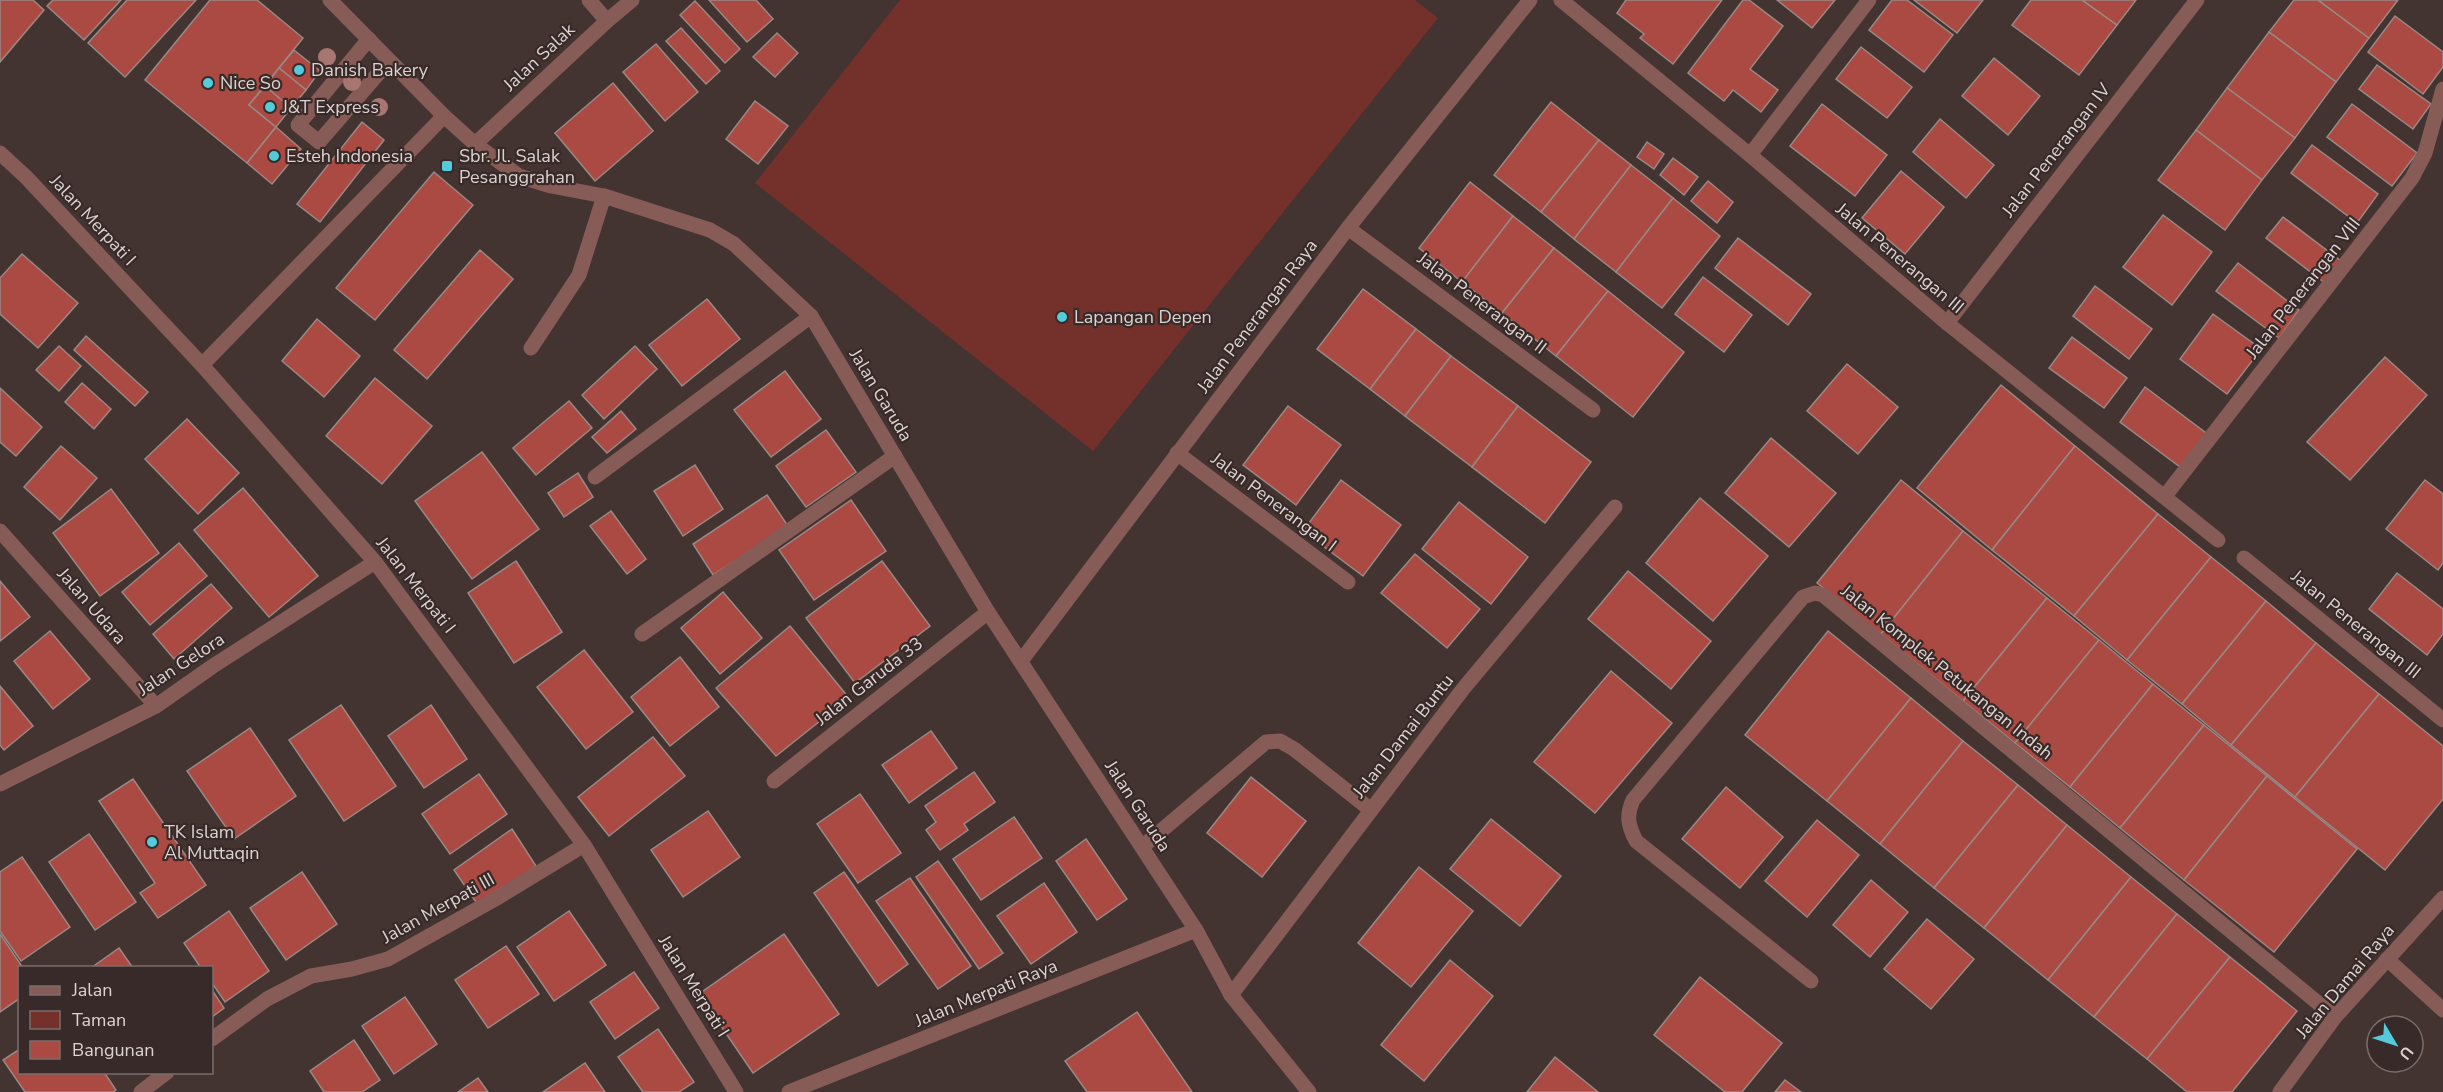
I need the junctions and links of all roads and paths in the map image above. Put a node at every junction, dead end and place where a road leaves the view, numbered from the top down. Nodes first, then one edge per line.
1 (330, 0) edge
2 (588, 0) edge
3 (632, 0) edge
4 (1530, 0) edge
5 (1561, 0) edge
6 (1869, 0) edge
7 (2197, 0) edge
8 (607, 21) junction
9 (369, 39) junction
10 (389, 62) junction
11 (2443, 89) edge
12 (444, 116) junction
13 (475, 144) junction
14 (0, 153) edge
15 (1750, 155) junction
16 (604, 196) junction
17 (1348, 228) junction
18 (811, 316) junction
19 (1947, 323) junction
20 (531, 348) dead end
21 (202, 365) junction
22 (1593, 410) dead end
23 (1177, 453) junction
24 (895, 456) junction
25 (595, 477) dead end
26 (2165, 496) junction
27 (1615, 507) dead end
28 (0, 531) edge
29 (2218, 540) dead end
30 (2244, 558) dead end
31 (375, 562) junction
32 (1347, 582) dead end
33 (988, 612) junction
34 (642, 634) dead end
35 (1021, 661) junction
36 (156, 706) junction
37 (2443, 720) edge
38 (774, 781) dead end
39 (0, 784) edge
40 (1371, 810) junction
41 (584, 845) junction
42 (1142, 848) junction
43 (2443, 898) edge
44 (1196, 930) junction
45 (2387, 959) junction
46 (1811, 981) dead end
47 (1231, 994) junction
48 (2443, 1010) edge
49 (2335, 1017) junction
50 (213, 1038) edge
51 (164, 1074) edge
52 (141, 1092) edge
53 (736, 1092) edge
54 (789, 1092) edge
55 (1309, 1092) edge
56 (2280, 1092) edge

1 - 9 street, Jalan Garuda
2 - 8 street
3 - 8 street, Jalan Salak
4 - 17 street, Jalan Penerangan Raya
5 - 15 street, Jalan Penerangan III
6 - 15 street
7 - 19 street, Jalan Penerangan IV
8 - 13 street, Jalan Salak
9 - 10 street, Jalan Garuda
9 - 10 street
10 - 12 street, Jalan Garuda
11 - 26 street, Jalan Penerangan VIII
12 - 13 street, Jalan Garuda
12 - 21 street
13 - 16 street, Jalan Garuda
14 - 21 street, Jalan Merpati I
15 - 19 street, Jalan Penerangan III
16 - 18 street, Jalan Garuda
16 - 20 street
17 - 22 street, Jalan Penerangan II
17 - 23 street, Jalan Penerangan Raya
18 - 24 street, Jalan Garuda
18 - 25 street
19 - 26 street, Jalan Penerangan III
21 - 31 street, Jalan Merpati I
23 - 32 street, Jalan Penerangan I
23 - 35 street, Jalan Penerangan Raya
24 - 33 street, Jalan Garuda
24 - 34 street
26 - 29 street, Jalan Penerangan III
27 - 40 street, Jalan Damai Buntu
28 - 36 street, Jalan Udara
30 - 37 street, Jalan Penerangan III
31 - 36 street, Jalan Gelora
31 - 41 street, Jalan Merpati I
33 - 35 street, Jalan Garuda
33 - 38 street, Jalan Garuda 33
35 - 42 street, Jalan Garuda
36 - 39 street, Jalan Gelora
40 - 42 street
40 - 47 street, Jalan Damai Buntu
41 - 50 street, Jalan Merpati III
41 - 53 street, Jalan Merpati I
42 - 44 street, Jalan Garuda
43 - 45 street, Jalan Damai Raya
44 - 47 street, Jalan Garuda
44 - 54 street, Jalan Merpati Raya
45 - 48 street
45 - 49 street, Jalan Damai Raya
46 - 49 street, Jalan Komplek Petukangan Indah
47 - 55 street, Jalan Garuda
49 - 56 street, Jalan Damai Raya
51 - 52 street

